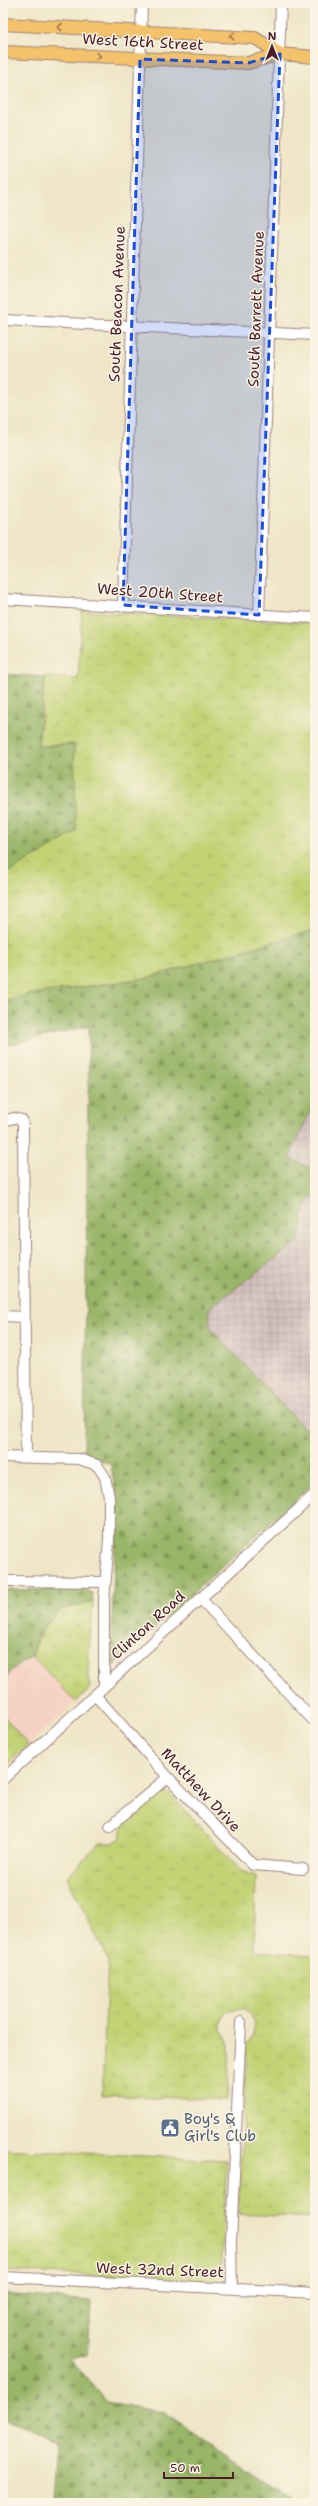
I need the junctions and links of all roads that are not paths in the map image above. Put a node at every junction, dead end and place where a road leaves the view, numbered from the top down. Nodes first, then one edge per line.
1 (142, 3) edge
2 (281, 3) edge
3 (3, 24) edge
4 (141, 31) junction
5 (3, 52) edge
6 (280, 54) junction
7 (315, 57) edge
8 (140, 58) junction
9 (3, 320) edge
10 (132, 326) junction
11 (270, 332) junction
12 (315, 335) edge
13 (3, 598) edge
14 (123, 605) junction
15 (259, 615) junction
16 (315, 618) edge
17 (3, 1121) edge
18 (3, 1316) edge
19 (24, 1317) junction
20 (3, 1456) edge
21 (26, 1457) junction
22 (315, 1494) edge
23 (3, 1581) edge
24 (105, 1582) junction
25 (200, 1598) junction
26 (104, 1686) junction
27 (95, 1695) junction
28 (312, 1719) dead end
29 (168, 1777) junction
30 (3, 1780) edge
31 (110, 1826) dead end
32 (304, 1869) dead end
33 (241, 2022) dead end
34 (3, 2277) edge
35 (232, 2288) junction
36 (315, 2293) edge

1 - 4 street, South Beacon Avenue
2 - 6 street, South Barrett Avenue
4 -> 3 main road, West 16th Street
6 -> 4 main road, West 16th Street
4 - 8 street, South Beacon Avenue
5 -> 8 main road, West 16th Street
6 - 7 main road, West 16th Street
6 - 8 main road, West 16th Street
6 - 11 street, South Barrett Avenue
8 - 10 street, South Beacon Avenue
9 - 10 street
10 - 11 street
10 - 14 street, South Beacon Avenue
11 - 12 street
11 - 15 street, South Barrett Avenue
13 - 14 street, West 20th Street
14 - 15 street, West 20th Street
15 - 16 street, West 20th Street
17 - 19 street
18 - 19 street
19 - 21 street
20 - 21 street
21 - 24 street
22 - 25 street, Clinton Road
23 - 24 street
24 - 26 street
25 - 26 street, Clinton Road
25 - 28 street
26 - 27 street, Clinton Road
27 - 29 street, Matthew Drive
27 - 30 street, Clinton Road
29 - 31 street
29 - 32 street, Matthew Drive
33 - 35 street
34 - 35 street, West 32nd Street
35 - 36 street, West 32nd Street

